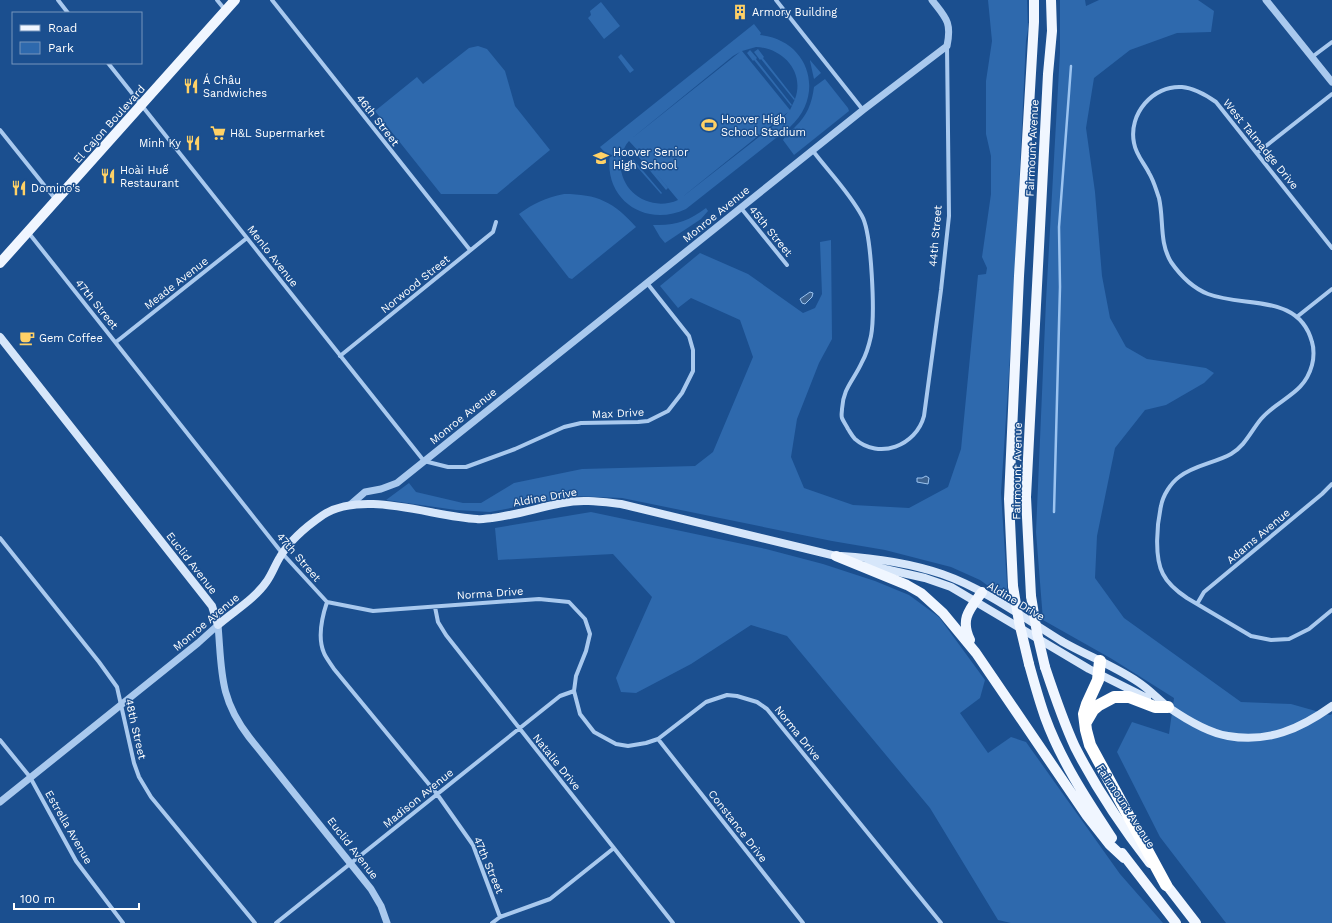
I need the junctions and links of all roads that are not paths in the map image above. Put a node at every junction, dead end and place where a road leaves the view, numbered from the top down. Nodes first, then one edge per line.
1 (58, 0) edge
2 (217, 0) edge
3 (235, 0) edge
4 (272, 0) edge
5 (776, 0) edge
6 (932, 0) edge
7 (1034, 0) edge
8 (1051, 0) edge
9 (1266, 0) edge
10 (226, 10) junction
11 (67, 12) edge
12 (1332, 42) edge
13 (947, 46) junction
14 (1312, 57) junction
15 (109, 64) edge
16 (1332, 82) edge
17 (1332, 94) edge
18 (141, 105) junction
19 (863, 110) junction
20 (0, 130) edge
21 (813, 150) junction
22 (1257, 153) junction
23 (56, 201) junction
24 (741, 208) junction
25 (496, 222) dead end
26 (28, 232) junction
27 (247, 238) junction
28 (1332, 248) edge
29 (470, 250) junction
30 (0, 263) edge
31 (787, 265) dead end
32 (647, 283) junction
33 (1332, 289) edge
34 (1298, 316) junction
35 (0, 337) edge
36 (116, 342) junction
37 (340, 356) junction
38 (424, 461) junction
39 (1332, 484) edge
40 (350, 505) junction
41 (0, 538) edge
42 (282, 553) junction
43 (836, 556) junction
44 (982, 592) junction
45 (976, 601) junction
46 (327, 602) junction
47 (1197, 604) junction
48 (435, 607) junction
49 (1332, 610) edge
50 (218, 625) junction
51 (976, 653) junction
52 (1100, 661) junction
53 (1099, 673) junction
54 (574, 692) junction
55 (120, 705) junction
56 (1332, 706) edge
57 (1168, 707) junction
58 (1086, 722) junction
59 (519, 729) junction
60 (658, 739) junction
61 (0, 740) edge
62 (30, 777) junction
63 (437, 794) junction
64 (0, 802) edge
65 (614, 848) junction
66 (1124, 858) junction
67 (351, 863) junction
68 (1166, 885) junction
69 (500, 917) junction
70 (123, 923) edge
71 (255, 923) edge
72 (276, 923) edge
73 (387, 923) edge
74 (492, 923) edge
75 (673, 923) edge
76 (803, 923) edge
77 (940, 923) edge
78 (1176, 923) edge
79 (1196, 923) edge

1 - 11 street
2 - 10 street
3 - 10 main road, El Cajon Boulevard
4 - 29 street, 46th Street
5 - 19 street
6 - 13 street, 44th Street
7 - 66 main road, Fairmount Avenue, bridge
8 - 68 main road, Fairmount Avenue, bridge
9 - 14 street
10 - 18 main road, El Cajon Boulevard
12 - 14 street
13 - 19 street, Monroe Avenue
13 - 21 street, 44th Street
14 - 16 street
15 - 18 street, Menlo Avenue
17 - 22 street
18 - 23 main road, El Cajon Boulevard
18 - 27 street, Menlo Avenue
19 - 21 street, Monroe Avenue
20 - 23 street
21 - 24 street, Monroe Avenue
22 - 28 street, West Talmadge Drive
22 - 34 street, West Talmadge Drive
23 - 26 main road, El Cajon Boulevard
24 - 31 street, 45th Street
24 - 32 street, Monroe Avenue
25 - 29 street, Norwood Street
26 - 30 main road, El Cajon Boulevard
26 - 36 street, 47th Street
27 - 36 street, Meade Avenue
27 - 37 street, Menlo Avenue
29 - 37 street, Norwood Street
32 - 38 street, Monroe Avenue
32 - 38 street, Max Drive
33 - 34 street
34 - 47 street
35 - 50 main road, Euclid Avenue
36 - 42 street, 47th Street
37 - 38 street, Menlo Avenue
38 - 40 street, Monroe Avenue
39 - 47 street, Adams Avenue
40 - 42 main road, Monroe Avenue
40 - 43 main road, Aldine Drive
41 - 55 street, 48th Street
42 - 46 street, 47th Street
42 - 50 main road, Monroe Avenue
43 - 44 main road, Aldine Drive
43 - 45 main road, Aldine Drive
43 - 51 main road
44 - 45 main road
44 - 52 main road, Aldine Drive
45 - 51 main road
45 - 53 main road, Aldine Drive
46 - 48 street, Norma Drive
46 - 63 street, 47th Street
47 - 49 street
48 - 54 street, Norma Drive
48 - 59 street, Natalie Drive
50 - 55 street, Monroe Avenue
50 - 67 street, Euclid Avenue
51 - 66 main road
52 - 53 highway
52 - 57 main road, Aldine Drive
53 - 57 main road, Aldine Drive
53 - 58 highway
54 - 59 street, Madison Avenue
54 - 60 street, Norma Drive
55 - 62 street, Monroe Avenue
55 - 71 street, 48th Street
56 - 57 main road, Aldine Drive
57 - 58 highway
58 - 68 highway
59 - 63 street, Madison Avenue
59 - 65 street, Natalie Drive
60 - 76 street, Constance Drive
60 - 77 street, Norma Drive
61 - 62 street, Estrella Avenue
62 - 64 street, Monroe Avenue
62 - 70 street, Estrella Avenue
63 - 67 street, Madison Avenue
63 - 69 street, 47th Street
65 - 69 street
65 - 75 street, Natalie Drive
66 - 78 main road, Fairmount Avenue
67 - 72 street, Madison Avenue
67 - 73 street, Euclid Avenue
68 - 79 main road, Fairmount Avenue
69 - 74 street

